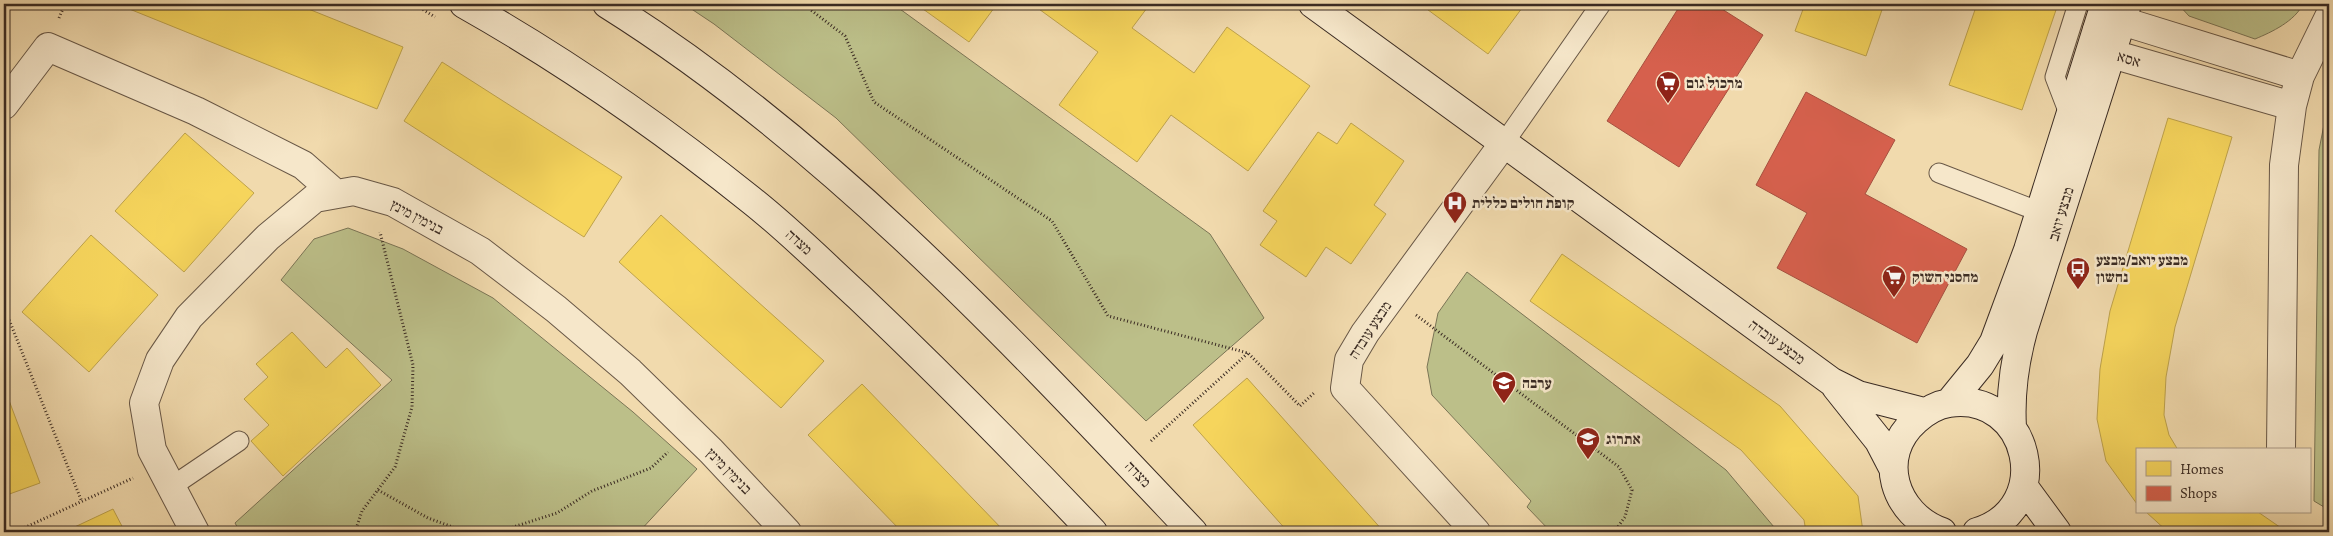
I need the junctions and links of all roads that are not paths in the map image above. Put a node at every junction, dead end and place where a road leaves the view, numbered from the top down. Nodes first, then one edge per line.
1 (464, 4) edge
2 (606, 4) edge
3 (1313, 4) edge
4 (1601, 4) edge
5 (2078, 4) edge
6 (2118, 9) edge
7 (2329, 17) edge
8 (2097, 30) junction
9 (2112, 54) junction
10 (2300, 76) junction
11 (4, 105) edge
12 (2292, 106) junction
13 (2070, 116) junction
14 (1504, 143) junction
15 (1939, 173) dead end
16 (336, 194) junction
17 (2040, 212) junction
18 (1832, 382) junction
19 (1937, 408) junction
20 (2012, 427) junction
21 (239, 440) dead end
22 (2281, 448) edge
23 (1893, 468) junction
24 (165, 476) junction
25 (2024, 487) junction
26 (1914, 524) edge
27 (1983, 530) edge
28 (195, 532) edge
29 (788, 532) edge
30 (1093, 532) edge
31 (1193, 532) edge
32 (1476, 532) edge
33 (1942, 532) edge
34 (2017, 532) edge
35 (2057, 532) edge

1 - 30 street, מצדה
2 - 31 street, מצדה
3 - 14 street, מבצע עובדה
4 - 14 lane
5 - 13 lane
6 - 8 street
6 - 9 street, מבצע יואב
6 - 10 street
7 - 10 street
8 - 9 street, אסא
8 - 13 street, מבצע יואב
9 - 12 street, אסא
9 - 20 street, מבצע יואב
10 - 12 street
11 - 16 street
12 - 22 street
13 - 17 street, מבצע יואב
14 - 18 street, מבצע עובדה
14 - 32 street, מבצע עובדה
15 - 17 lane
16 - 24 street, בנימין מינץ
16 - 29 street, בנימין מינץ
17 - 19 street, מבצע יואב
18 - 19 street, מבצע עובדה
18 - 23 street, מבצע עובדה
19 - 20 street, מבצע עובדה
19 - 23 street, מבצע יואב
20 - 25 street
21 - 24 lane
23 - 26 street
24 - 28 street, בנימין מינץ
25 - 27 street
25 - 35 street
26 - 33 street
27 - 34 street

